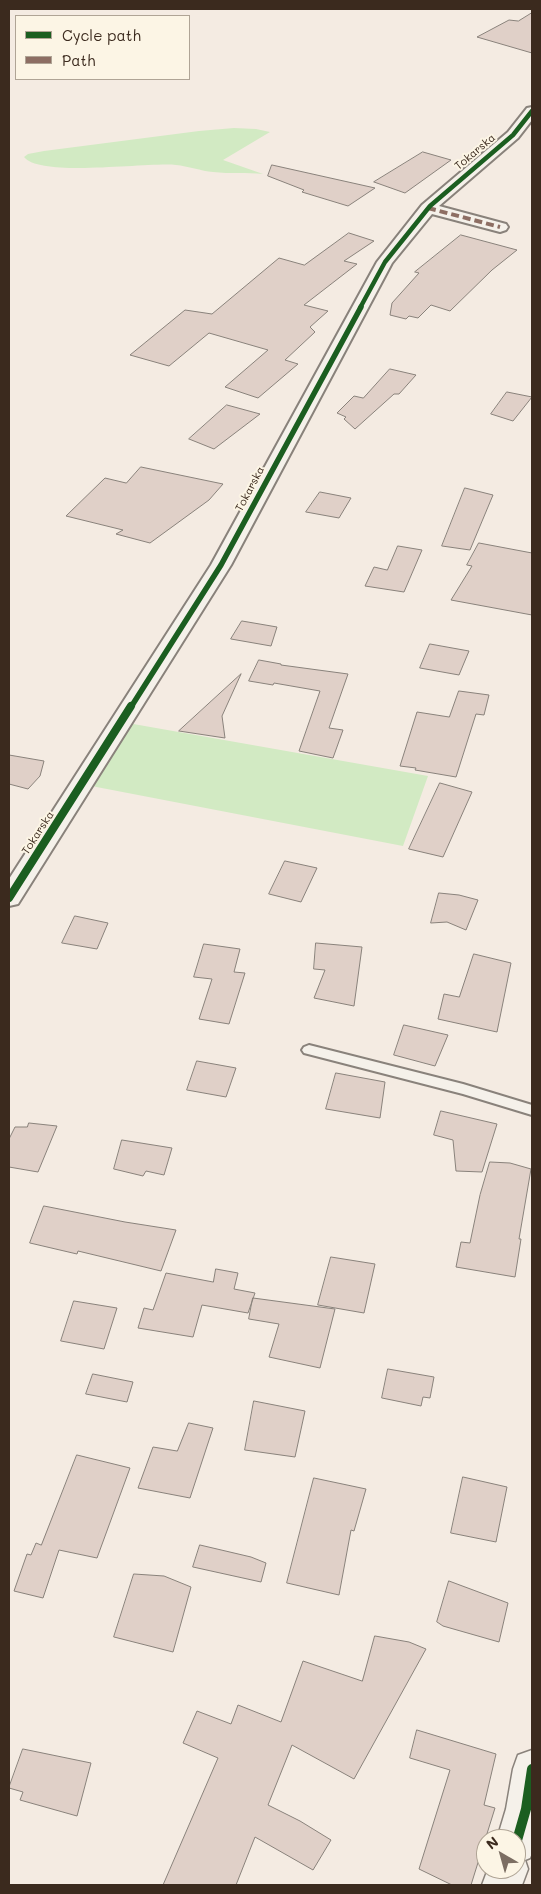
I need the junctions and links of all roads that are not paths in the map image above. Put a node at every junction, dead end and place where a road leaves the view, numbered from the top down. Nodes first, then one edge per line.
1 (532, 111) edge
2 (428, 208) junction
3 (500, 227) dead end
4 (9, 898) edge
5 (310, 1050) dead end
6 (532, 1110) edge
7 (532, 1769) edge
8 (520, 1829) edge

1 - 2 street, Tokarska
2 - 3 street
2 - 4 street, Tokarska
5 - 6 lane
7 - 8 street

